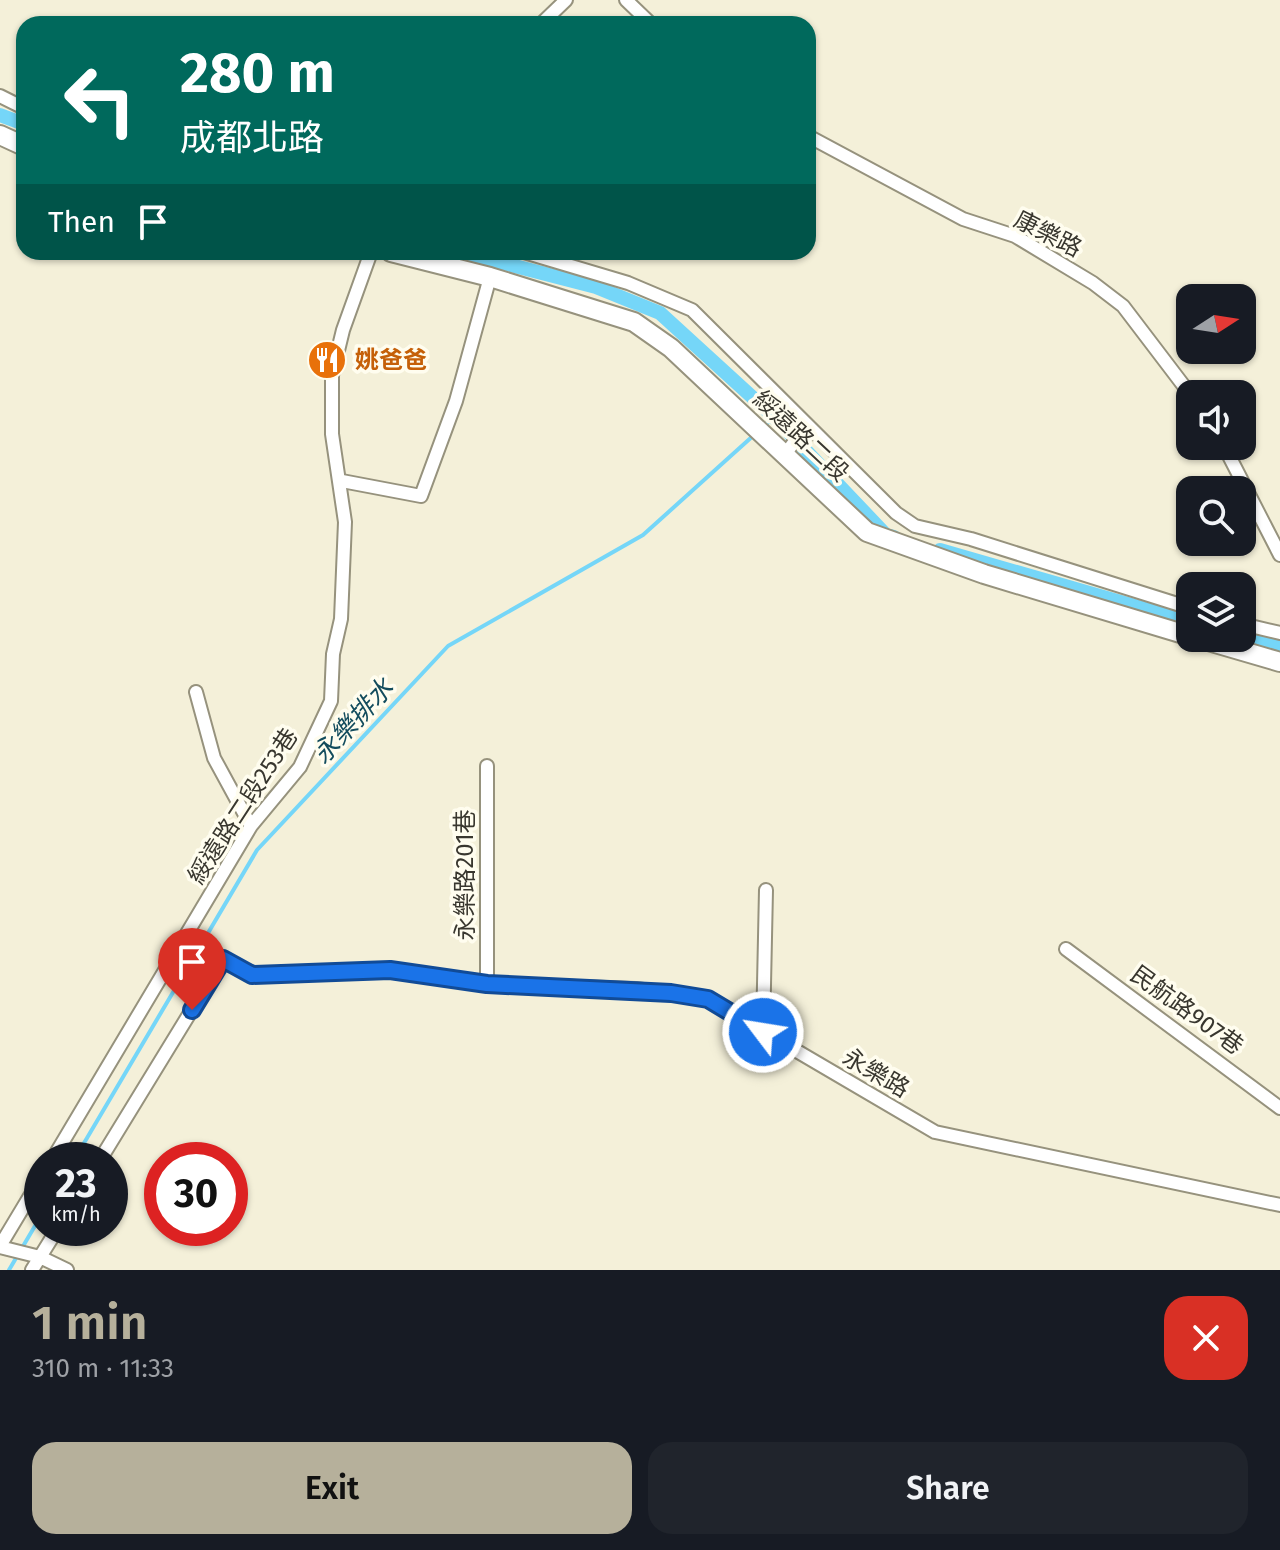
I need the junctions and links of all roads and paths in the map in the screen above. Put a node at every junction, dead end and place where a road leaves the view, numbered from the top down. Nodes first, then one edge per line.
1 (566, 0) edge
2 (626, 0) edge
3 (549, 16) edge
4 (643, 16) edge
5 (816, 140) edge
6 (368, 260) edge
7 (423, 260) edge
8 (551, 260) edge
9 (490, 277) junction
10 (1179, 380) edge
11 (807, 425) junction
12 (782, 449) junction
13 (1231, 460) edge
14 (342, 481) junction
15 (1280, 555) edge
16 (1176, 604) edge
17 (1256, 627) edge
18 (1176, 632) edge
19 (1280, 633) edge
20 (1246, 652) edge
21 (1280, 662) edge
22 (196, 692) dead end
23 (487, 766) dead end
24 (251, 826) junction
25 (766, 890) dead end
26 (1066, 949) dead end
27 (487, 984) junction
28 (763, 1032) junction
29 (1280, 1108) edge
30 (63, 1142) edge
31 (111, 1142) edge
32 (1280, 1205) edge
33 (24, 1209) edge
34 (43, 1246) edge
35 (3, 1248) edge
36 (35, 1256) junction
37 (32, 1270) edge
38 (67, 1270) edge

1 - 3 street
2 - 4 street
5 - 10 street, 康樂路
6 - 14 street, 綏遠路二段253巷
7 - 9 street, 綏遠路二段
8 - 11 street, 綏遠路二段
9 - 12 street, 綏遠路二段
9 - 14 street
11 - 12 street
11 - 16 street, 綏遠路二段
12 - 18 street, 綏遠路二段
13 - 15 street
14 - 24 street, 綏遠路二段253巷
17 - 19 street
20 - 21 street
22 - 24 street
23 - 27 street, 永樂路201巷
24 - 30 street, 綏遠路二段253巷
25 - 28 street
26 - 29 street, 民航路907巷
27 - 28 street, 永樂路
27 - 31 street, 永樂路
28 - 32 street, 永樂路
33 - 35 street
34 - 36 street
35 - 36 street
36 - 37 street
36 - 38 street

